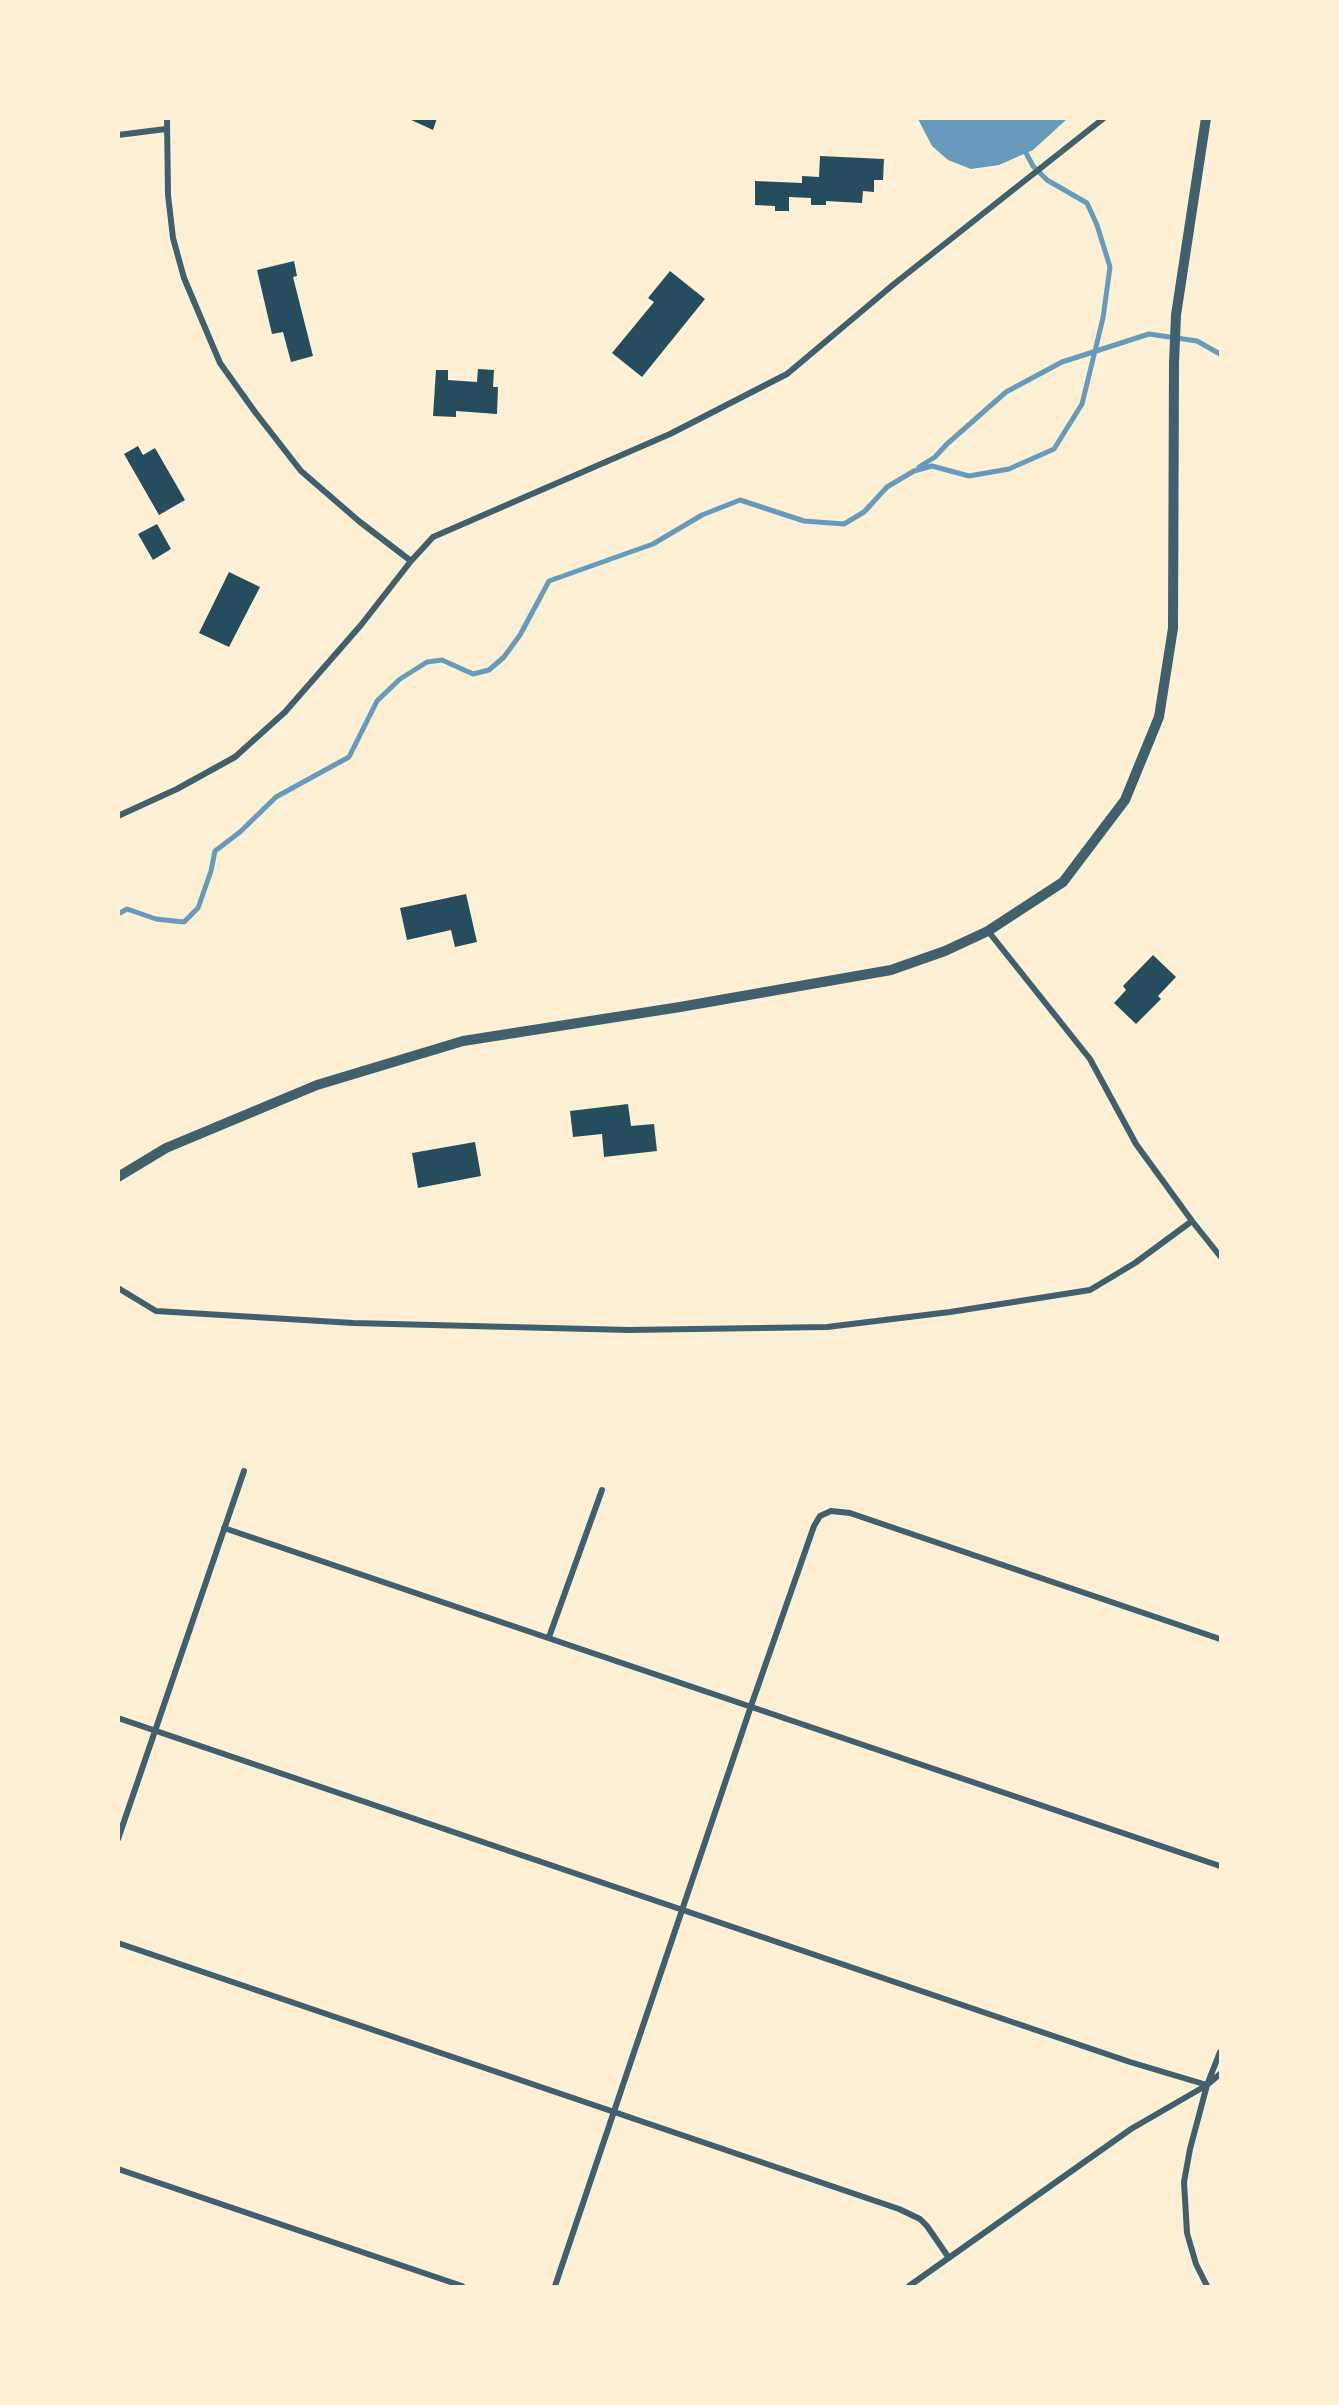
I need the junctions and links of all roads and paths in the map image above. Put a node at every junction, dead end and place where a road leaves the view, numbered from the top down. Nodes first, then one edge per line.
1 (167, 118) edge
2 (1104, 118) edge
3 (1206, 118) edge
4 (166, 129) junction
5 (118, 135) edge
6 (411, 561) junction
7 (118, 816) edge
8 (988, 932) junction
9 (118, 1177) edge
10 (1192, 1221) junction
11 (1221, 1256) edge
12 (118, 1288) edge
13 (244, 1471) dead end
14 (602, 1490) dead end
15 (224, 1528) junction
16 (549, 1637) junction
17 (1221, 1639) edge
18 (751, 1706) junction
19 (118, 1718) edge
20 (155, 1730) junction
21 (118, 1839) edge
22 (1221, 1866) edge
23 (683, 1909) junction
24 (118, 1943) edge
25 (1221, 2052) edge
26 (1221, 2074) edge
27 (1207, 2085) junction
28 (614, 2111) junction
29 (118, 2169) edge
30 (949, 2258) junction
31 (462, 2286) edge
32 (555, 2286) edge
33 (909, 2286) edge
34 (1207, 2286) edge

1 - 4 street
2 - 6 street
3 - 8 street
4 - 5 street
4 - 6 street
6 - 7 street
8 - 9 street
8 - 10 street
10 - 11 street
10 - 12 street
13 - 15 street
14 - 16 street
15 - 16 street
15 - 20 street
16 - 18 street
17 - 18 street
18 - 22 street
18 - 23 street
19 - 20 street
20 - 21 street
20 - 23 street
23 - 27 street
23 - 28 street
24 - 28 street
25 - 27 street
26 - 27 street
27 - 30 street
27 - 34 street
28 - 30 street
28 - 32 street
29 - 31 street
30 - 33 street

